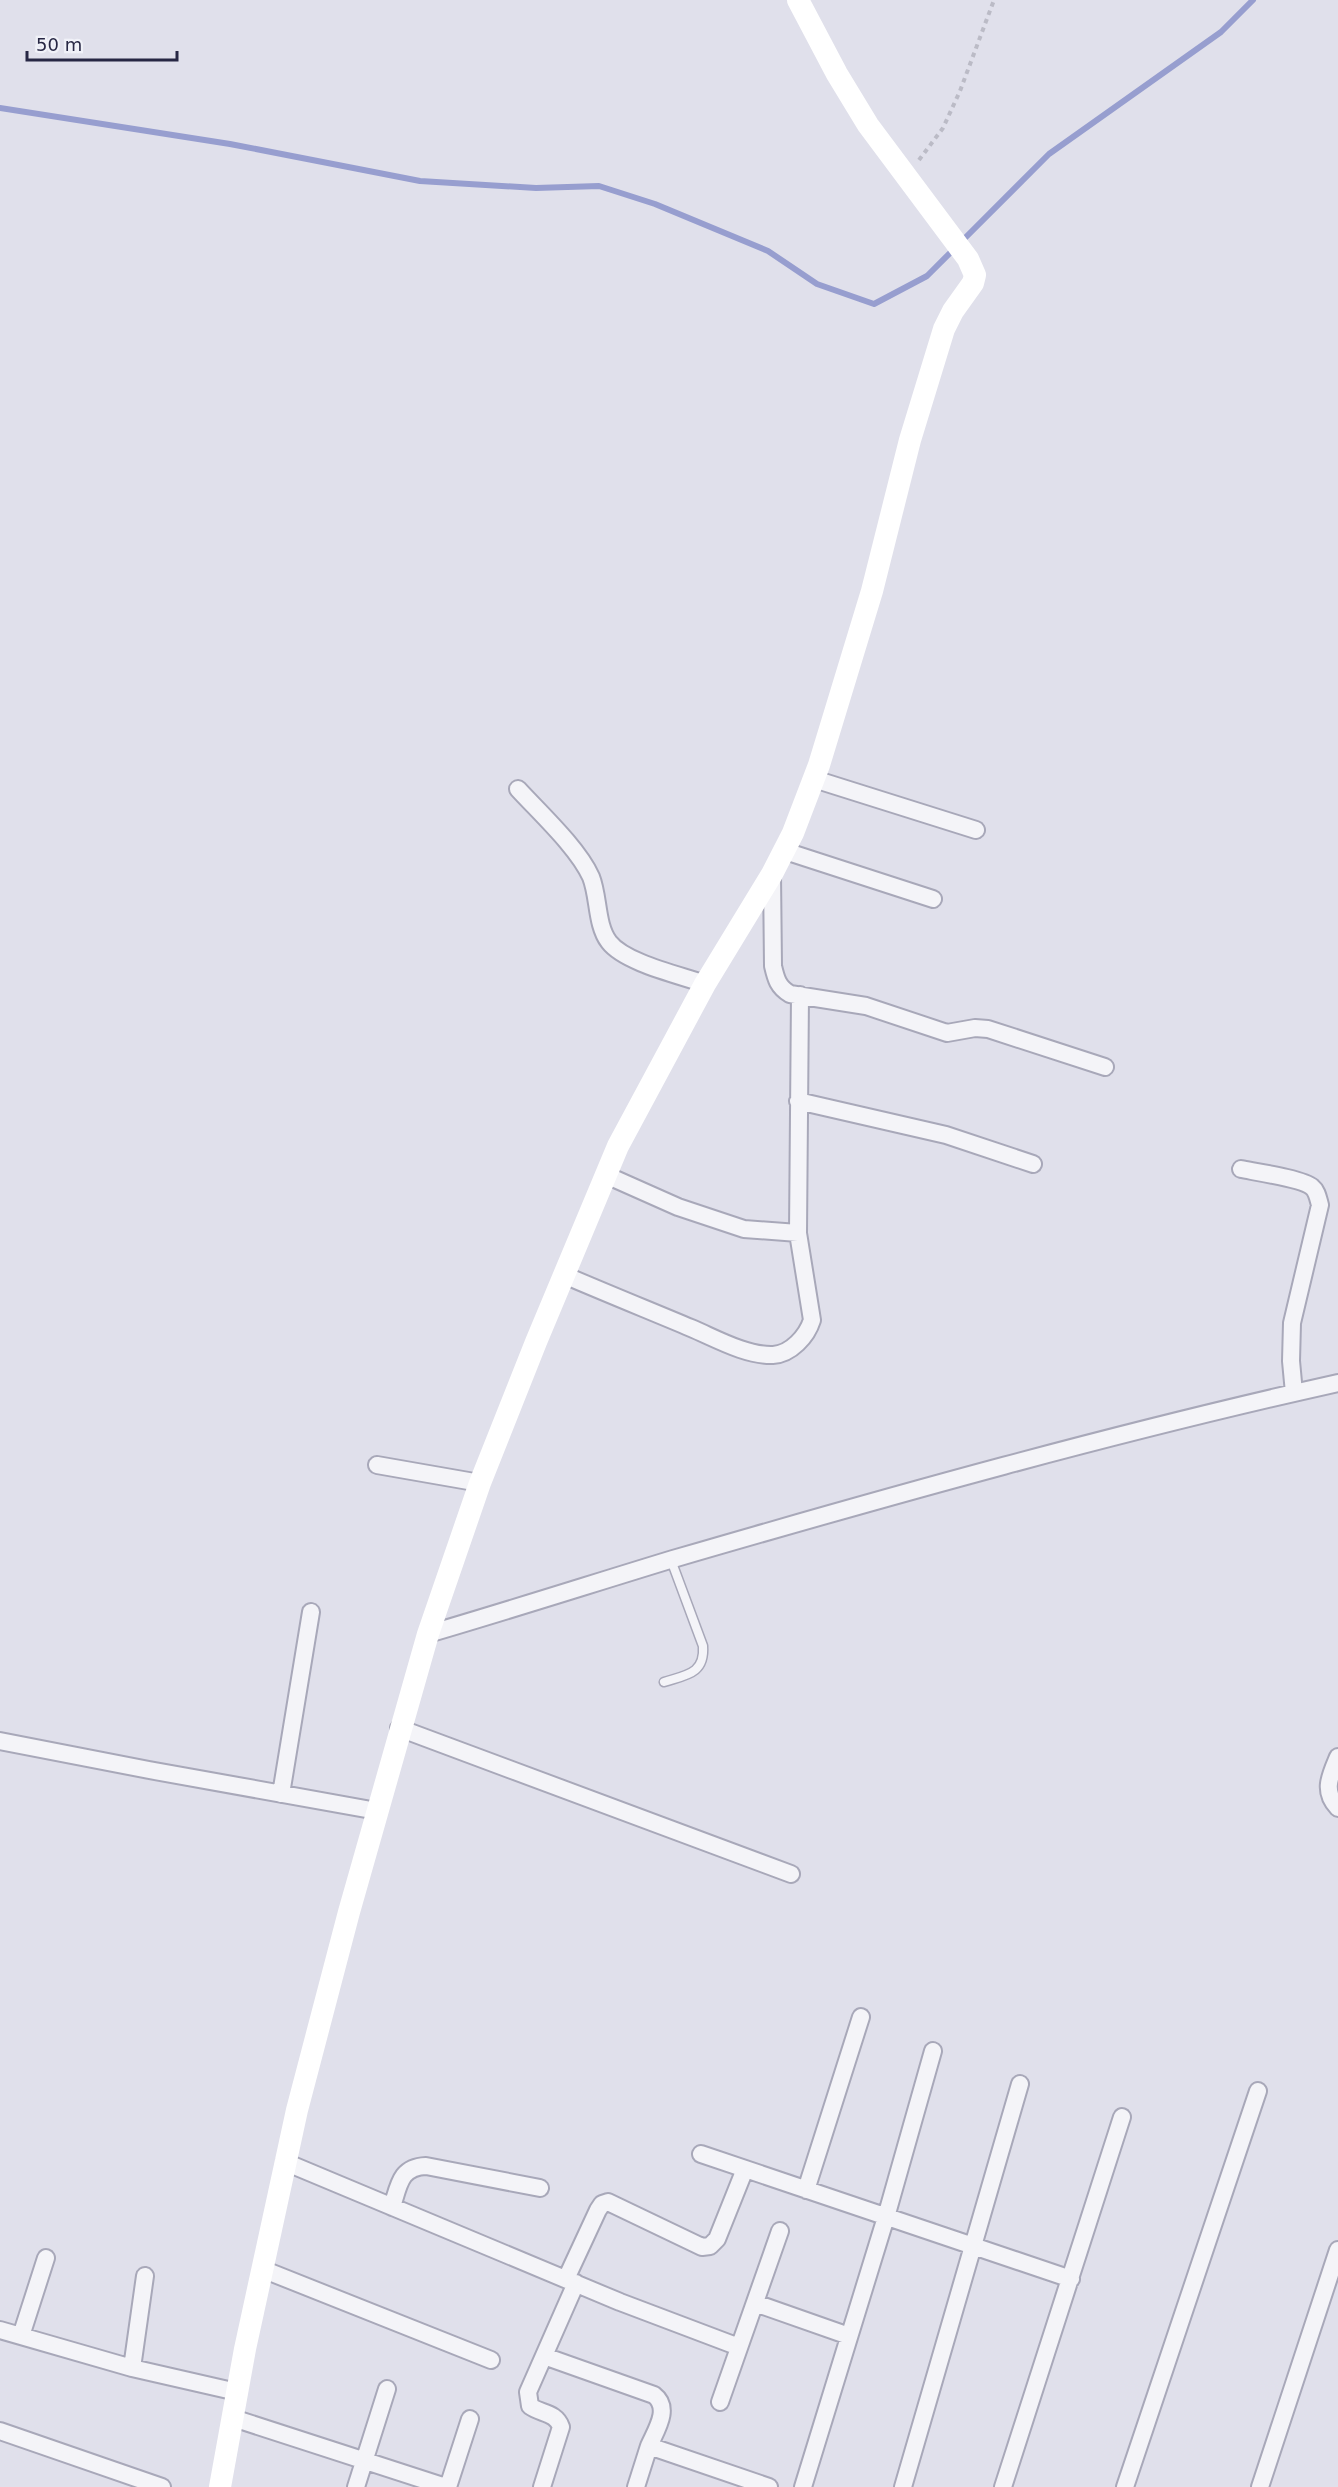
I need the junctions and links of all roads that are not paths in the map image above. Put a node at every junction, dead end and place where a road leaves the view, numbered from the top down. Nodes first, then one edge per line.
1 (798, 0) edge
2 (814, 779) junction
3 (518, 789) dead end
4 (976, 830) dead end
5 (784, 851) junction
6 (772, 874) junction
7 (933, 899) dead end
8 (705, 984) junction
9 (800, 995) junction
10 (1105, 1068) dead end
11 (798, 1101) junction
12 (1033, 1164) dead end
13 (1241, 1169) dead end
14 (606, 1175) junction
15 (798, 1233) junction
16 (564, 1275) junction
17 (1338, 1383) edge
18 (1294, 1393) junction
19 (377, 1465) dead end
20 (480, 1483) junction
21 (671, 1560) junction
22 (311, 1612) dead end
23 (428, 1634) junction
24 (664, 1682) dead end
25 (399, 1728) junction
26 (0, 1741) edge
27 (1338, 1757) edge
28 (281, 1794) junction
29 (1338, 1808) edge
30 (377, 1811) junction
31 (791, 1874) dead end
32 (861, 2017) dead end
33 (933, 2051) dead end
34 (1020, 2084) dead end
35 (1258, 2091) dead end
36 (1122, 2117) dead end
37 (700, 2154) dead end
38 (285, 2162) junction
39 (745, 2169) junction
40 (540, 2188) dead end
41 (806, 2190) junction
42 (392, 2207) junction
43 (886, 2217) junction
44 (780, 2231) dead end
45 (972, 2246) junction
46 (1338, 2250) edge
47 (46, 2258) dead end
48 (262, 2269) junction
49 (145, 2276) dead end
50 (1071, 2279) junction
51 (571, 2281) junction
52 (755, 2303) junction
53 (0, 2330) edge
54 (21, 2336) junction
55 (849, 2336) junction
56 (739, 2347) junction
57 (544, 2356) junction
58 (490, 2360) dead end
59 (132, 2368) junction
60 (387, 2389) dead end
61 (237, 2392) junction
62 (720, 2402) dead end
63 (233, 2418) junction
64 (470, 2419) dead end
65 (0, 2431) edge
66 (649, 2446) junction
67 (364, 2461) junction
68 (162, 2487) edge
69 (220, 2487) edge
70 (356, 2487) edge
71 (447, 2487) edge
72 (542, 2487) edge
73 (636, 2487) edge
74 (769, 2487) edge
75 (803, 2487) edge
76 (903, 2487) edge
77 (1003, 2487) edge
78 (1125, 2487) edge
79 (1260, 2487) edge

1 - 2 street
2 - 4 street
2 - 5 street
3 - 8 street
5 - 6 street
5 - 7 street
6 - 8 street
6 - 9 street
8 - 14 street
9 - 10 street
9 - 11 street
11 - 12 street
11 - 15 street
13 - 18 street
14 - 15 street
14 - 16 street
15 - 16 street
16 - 20 street
17 - 18 street
18 - 21 street
19 - 20 street
20 - 23 street
21 - 23 street
21 - 24 lane
22 - 28 street
23 - 25 street
25 - 30 street
25 - 31 street
26 - 28 street
27 - 29 street
28 - 30 street
30 - 38 street
32 - 41 street
33 - 43 street
34 - 45 street
35 - 78 street
36 - 50 street
37 - 39 street
38 - 42 street
38 - 48 street
39 - 41 street
39 - 51 street
40 - 42 street
41 - 43 street
42 - 51 street
43 - 45 street
43 - 55 street
44 - 52 street
45 - 50 street
45 - 76 street
46 - 79 street
47 - 54 street
48 - 58 street
48 - 61 street
49 - 59 street
50 - 77 street
51 - 56 street
51 - 57 street
52 - 55 street
52 - 56 street
53 - 54 street
54 - 59 street
55 - 75 street
56 - 62 street
57 - 66 street
57 - 72 street
59 - 61 street
60 - 67 street
61 - 63 street
63 - 67 street
63 - 69 street
64 - 71 street
65 - 68 street
66 - 73 street
66 - 74 street
67 - 70 street
67 - 71 street

